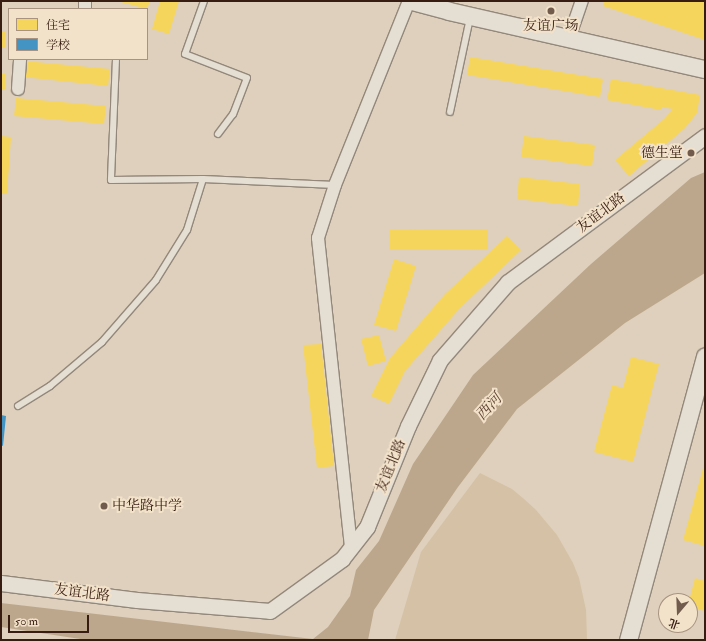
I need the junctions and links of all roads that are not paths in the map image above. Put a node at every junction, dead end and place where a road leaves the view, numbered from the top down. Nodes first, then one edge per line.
1 (204, 1) edge
2 (409, 1) edge
3 (412, 1) edge
4 (582, 1) edge
5 (470, 16) junction
6 (570, 38) junction
7 (20, 60) edge
8 (116, 60) edge
9 (705, 69) edge
10 (18, 89) dead end
11 (450, 112) dead end
12 (218, 134) dead end
13 (705, 136) edge
14 (203, 179) junction
15 (335, 185) junction
16 (705, 356) edge
17 (18, 406) dead end
18 (351, 547) junction
19 (1, 583) edge
20 (628, 640) edge

1 - 12 lane
2 - 15 street
3 - 5 main road
4 - 6 street
5 - 6 main road
5 - 11 lane
6 - 9 main road
7 - 10 street
8 - 14 lane
13 - 18 street, 友谊北路
14 - 15 lane
14 - 17 lane
15 - 18 street
16 - 20 main road
18 - 19 street, 友谊北路

